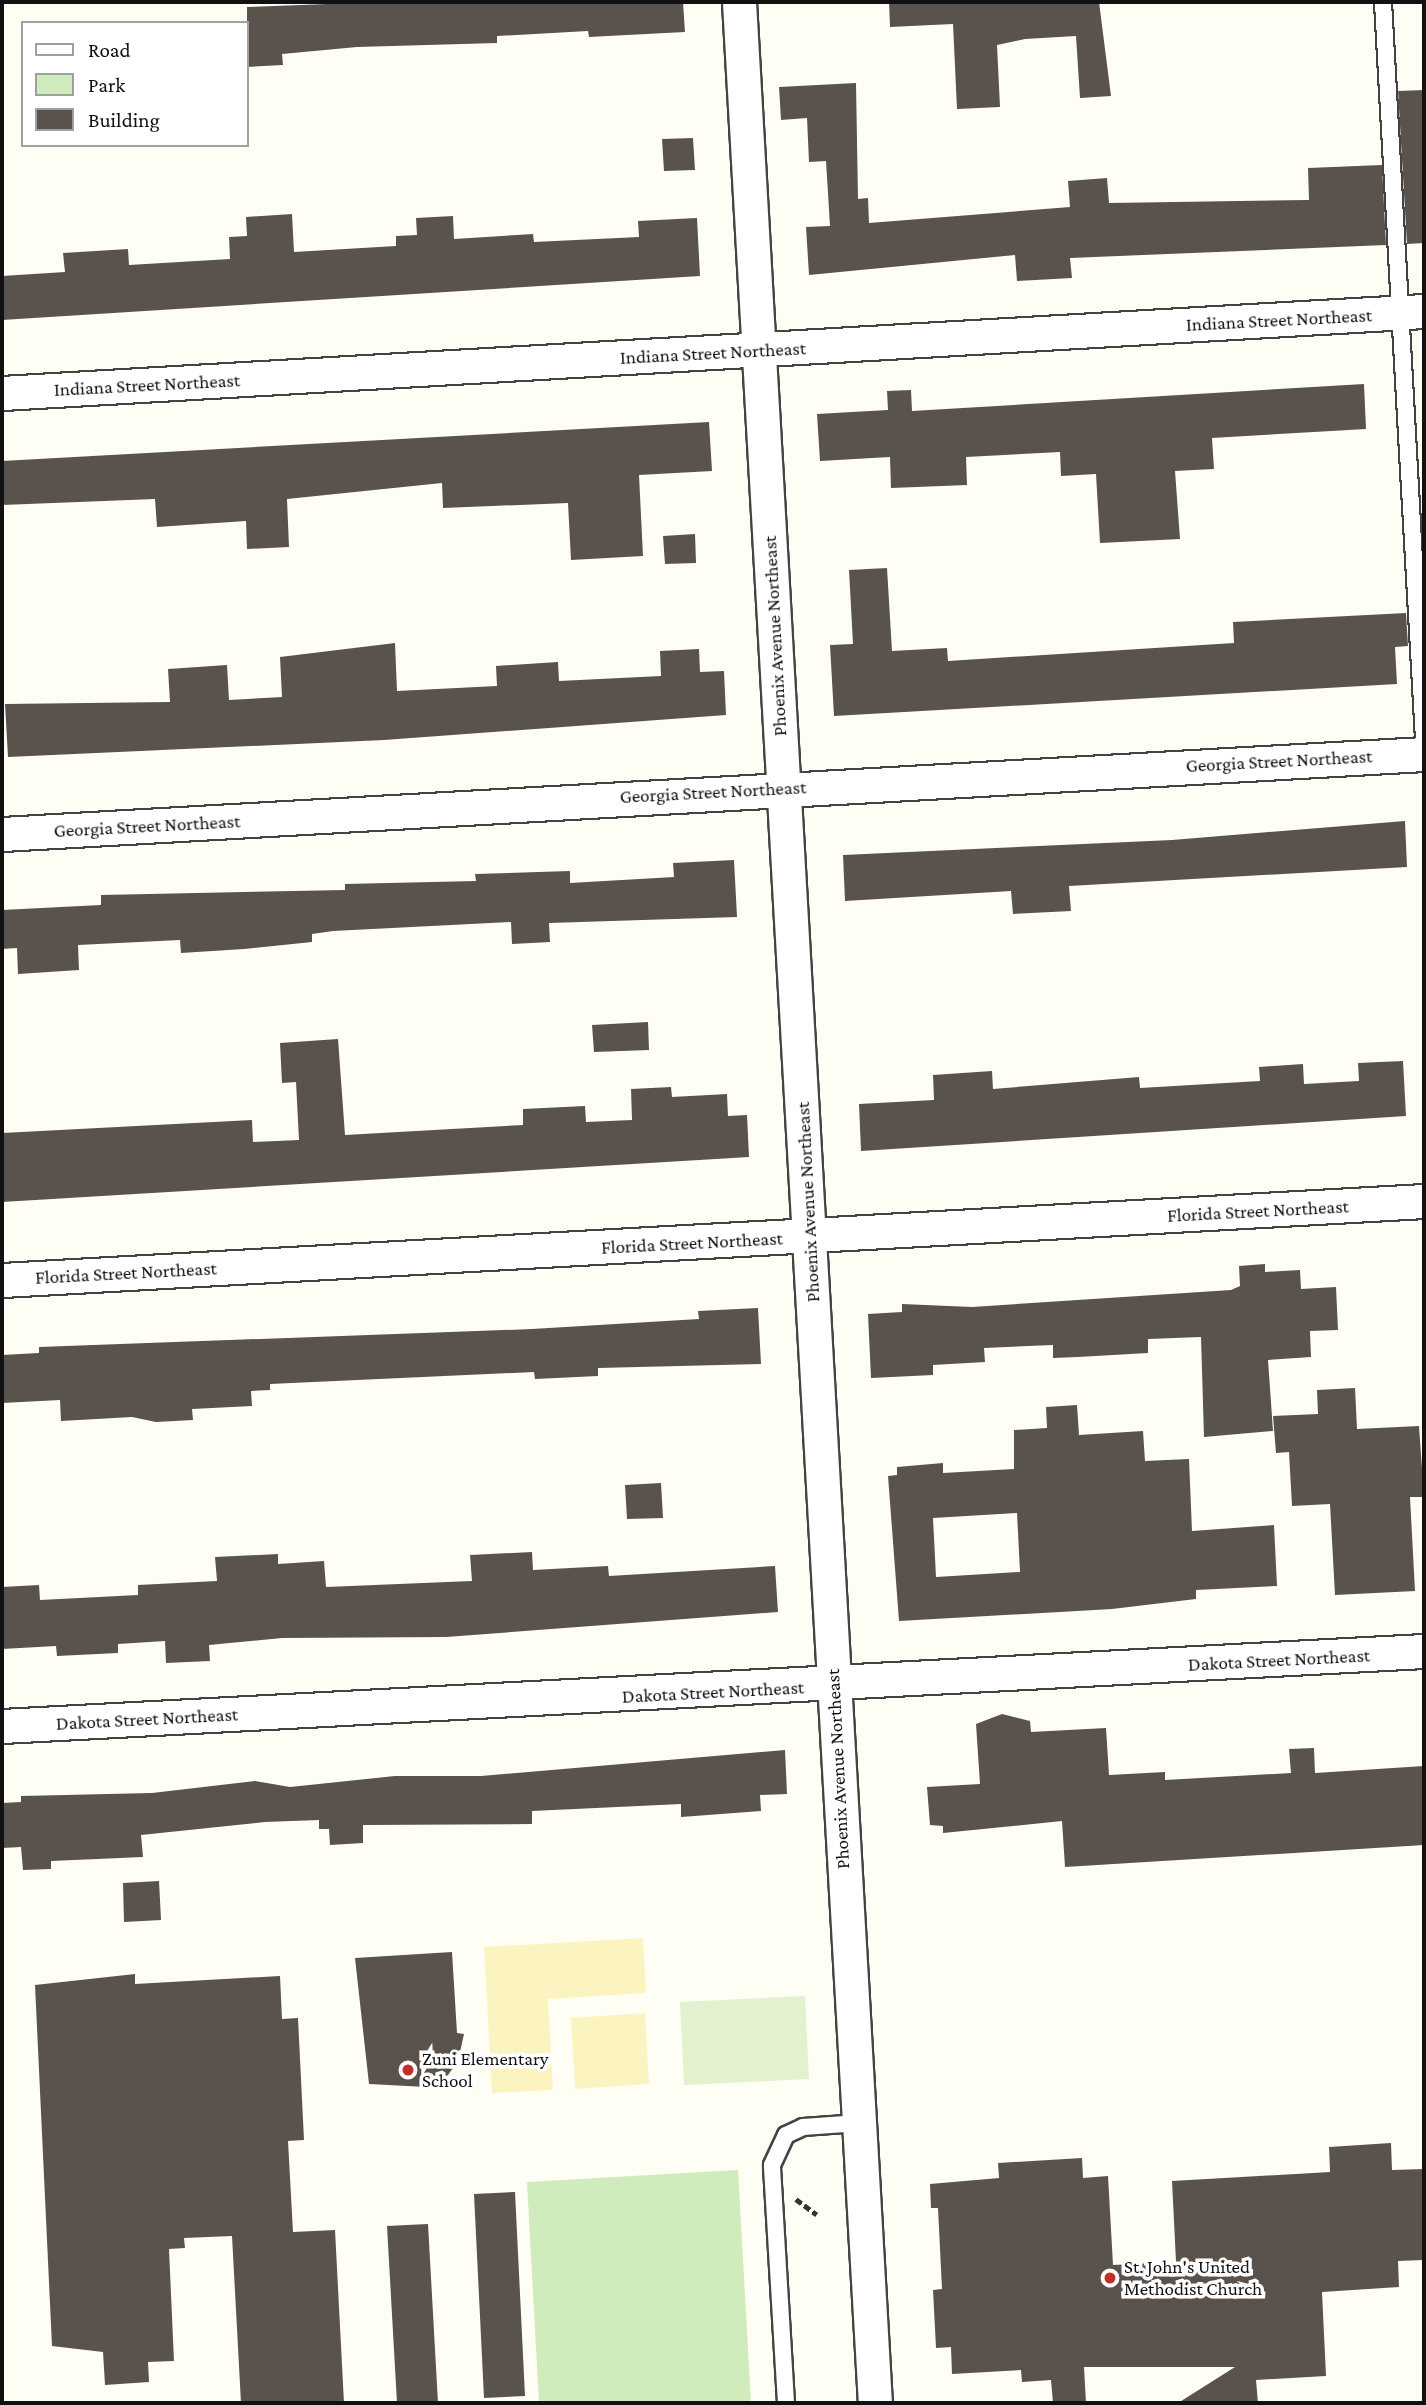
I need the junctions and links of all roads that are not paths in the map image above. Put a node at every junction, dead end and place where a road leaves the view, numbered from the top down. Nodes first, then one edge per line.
1 (740, 2) edge
2 (1383, 2) edge
3 (1412, 312) edge
4 (758, 351) junction
5 (2, 393) edge
6 (1424, 739) edge
7 (1424, 754) edge
8 (784, 788) junction
9 (2, 834) edge
10 (1424, 1201) edge
11 (810, 1237) junction
12 (2, 1280) edge
13 (1424, 1651) edge
14 (833, 1686) junction
15 (2, 1726) edge
16 (859, 2123) junction
17 (786, 2403) edge
18 (875, 2403) edge

1 - 4 street, Phoenix Avenue Northeast
2 - 3 lane
3 - 4 street, Indiana Street Northeast
3 - 6 lane
4 - 5 street, Indiana Street Northeast
4 - 8 street, Phoenix Avenue Northeast
7 - 8 street, Georgia Street Northeast
8 - 9 street, Georgia Street Northeast
8 - 11 street, Phoenix Avenue Northeast
10 - 11 street, Florida Street Northeast
11 - 12 street, Florida Street Northeast
11 - 14 street, Phoenix Avenue Northeast
13 - 14 street, Dakota Street Northeast
14 - 15 street, Dakota Street Northeast
14 - 16 street, Phoenix Avenue Northeast
16 - 17 lane
16 - 18 street, Phoenix Avenue Northeast

